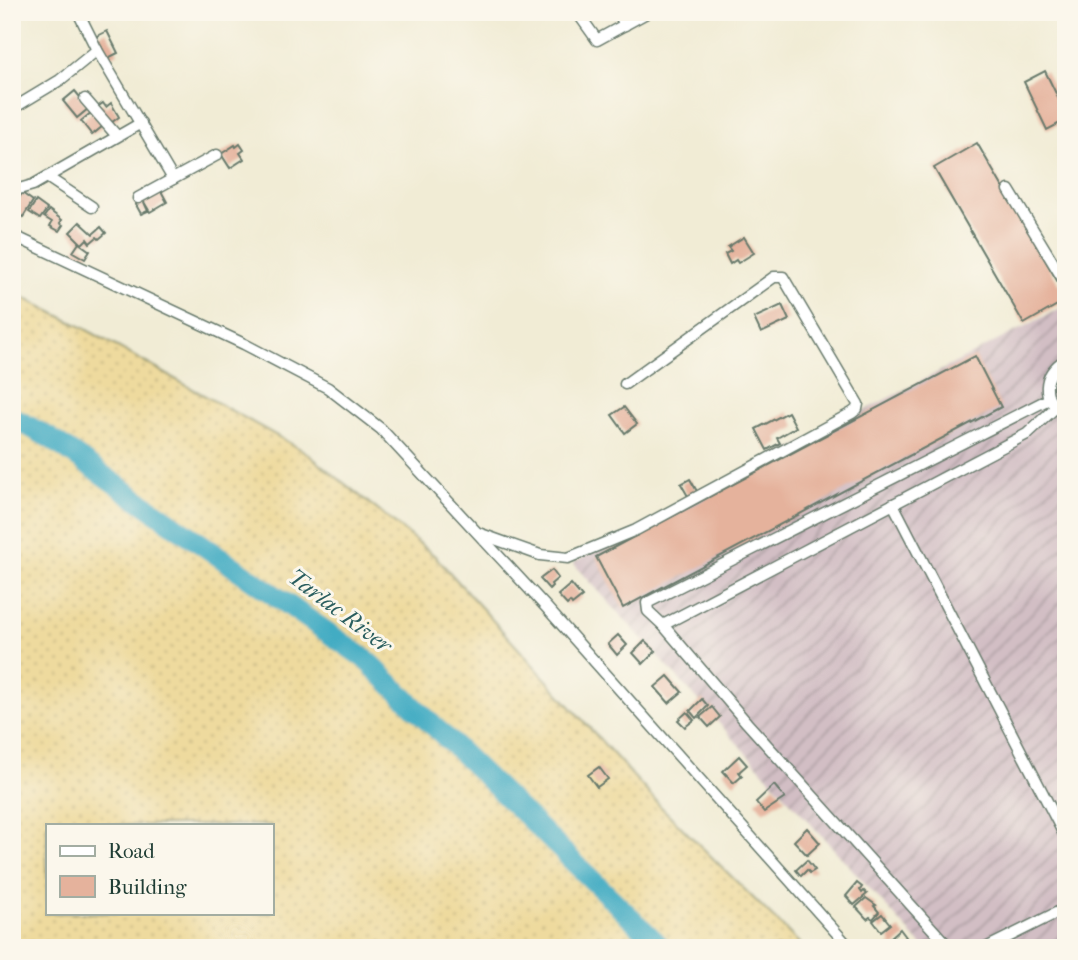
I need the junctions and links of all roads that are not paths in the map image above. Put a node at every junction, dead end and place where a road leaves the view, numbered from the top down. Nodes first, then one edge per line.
1 (78, 12) edge
2 (577, 12) edge
3 (618, 12) edge
4 (648, 12) edge
5 (625, 25) junction
6 (97, 50) junction
7 (85, 99) dead end
8 (12, 109) edge
9 (141, 123) junction
10 (117, 136) junction
11 (217, 155) dead end
12 (47, 177) junction
13 (173, 179) junction
14 (1009, 190) dead end
15 (12, 191) edge
16 (138, 198) dead end
17 (92, 207) dead end
18 (12, 235) edge
19 (1066, 284) edge
20 (1066, 359) edge
21 (625, 384) dead end
22 (1052, 403) junction
23 (1066, 414) edge
24 (893, 504) junction
25 (476, 532) junction
26 (663, 625) junction
27 (1066, 838) edge
28 (1066, 908) edge
29 (850, 948) edge
30 (955, 948) edge
31 (986, 948) edge

1 - 6 street
2 - 5 street
3 - 5 street
4 - 5 street
6 - 8 street
6 - 9 street
7 - 10 street
9 - 10 street
9 - 13 street
10 - 12 street
11 - 13 street
12 - 15 street
12 - 17 street
13 - 16 street
14 - 19 street
18 - 25 street
20 - 22 street
21 - 25 street
22 - 23 street
22 - 24 street
22 - 26 street
24 - 26 street
24 - 27 street
25 - 29 street
26 - 30 street
28 - 31 street

